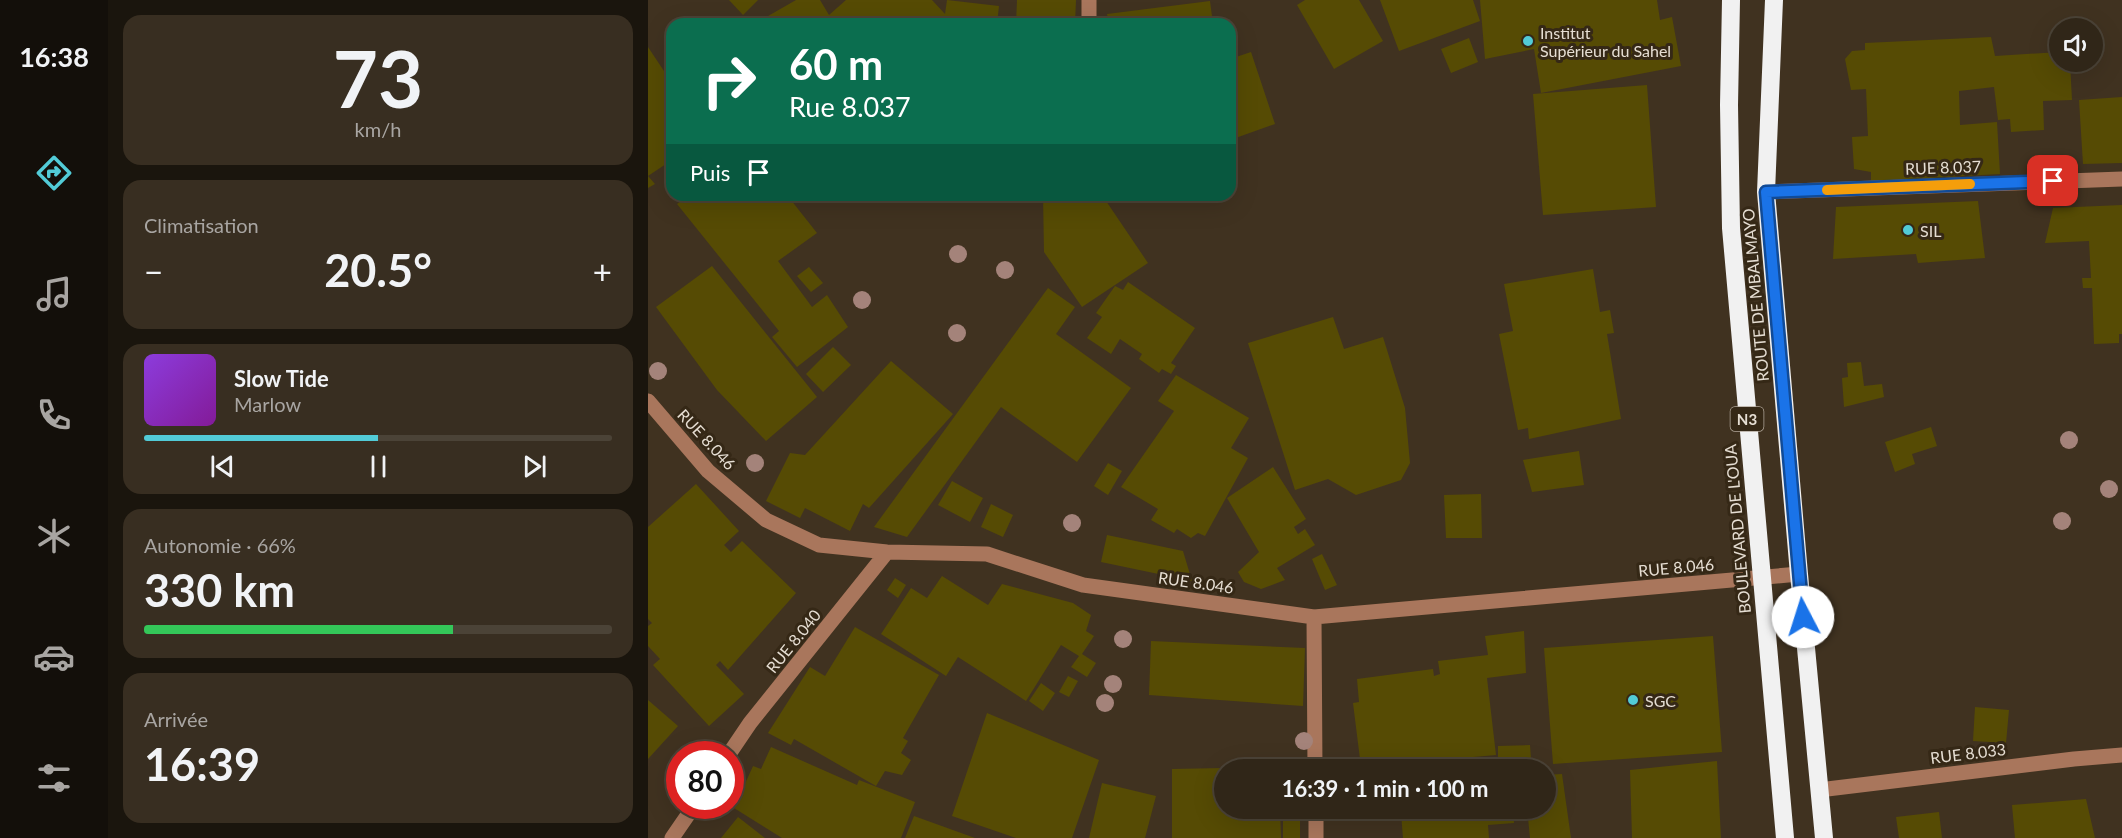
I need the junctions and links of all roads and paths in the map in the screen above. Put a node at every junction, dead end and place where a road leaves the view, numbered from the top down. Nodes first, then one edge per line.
1 (1089, 0) edge
2 (1731, 0) edge
3 (1773, 0) edge
4 (1089, 18) edge
5 (2122, 179) edge
6 (1766, 192) junction
7 (648, 401) edge
8 (887, 552) junction
9 (1799, 574) junction
10 (1761, 578) junction
11 (1314, 616) junction
12 (738, 741) edge
13 (2122, 755) edge
14 (1315, 759) edge
15 (1819, 790) junction
16 (685, 819) edge
17 (1316, 819) edge
18 (672, 838) edge
19 (1316, 838) edge
20 (1785, 838) edge
21 (1824, 838) edge

1 - 4 street
2 - 10 highway, BOULEVARD DE L'OUA / N3
3 - 6 highway, ROUTE DE MBALMAYO / N3
5 - 6 street, RUE 8.037
6 - 9 highway, ROUTE DE MBALMAYO / N3
7 - 8 street, RUE 8.046
8 - 11 street, RUE 8.046
8 - 12 street, RUE 8.040
9 - 10 street, RUE 8.046
9 - 15 highway, ROUTE DE MBALMAYO / N3
10 - 11 street, RUE 8.046
10 - 20 highway, BOULEVARD DE L'OUA / N3
11 - 14 street
13 - 15 street, RUE 8.033
15 - 21 highway, ROUTE DE MBALMAYO / N3
16 - 18 street
17 - 19 street

